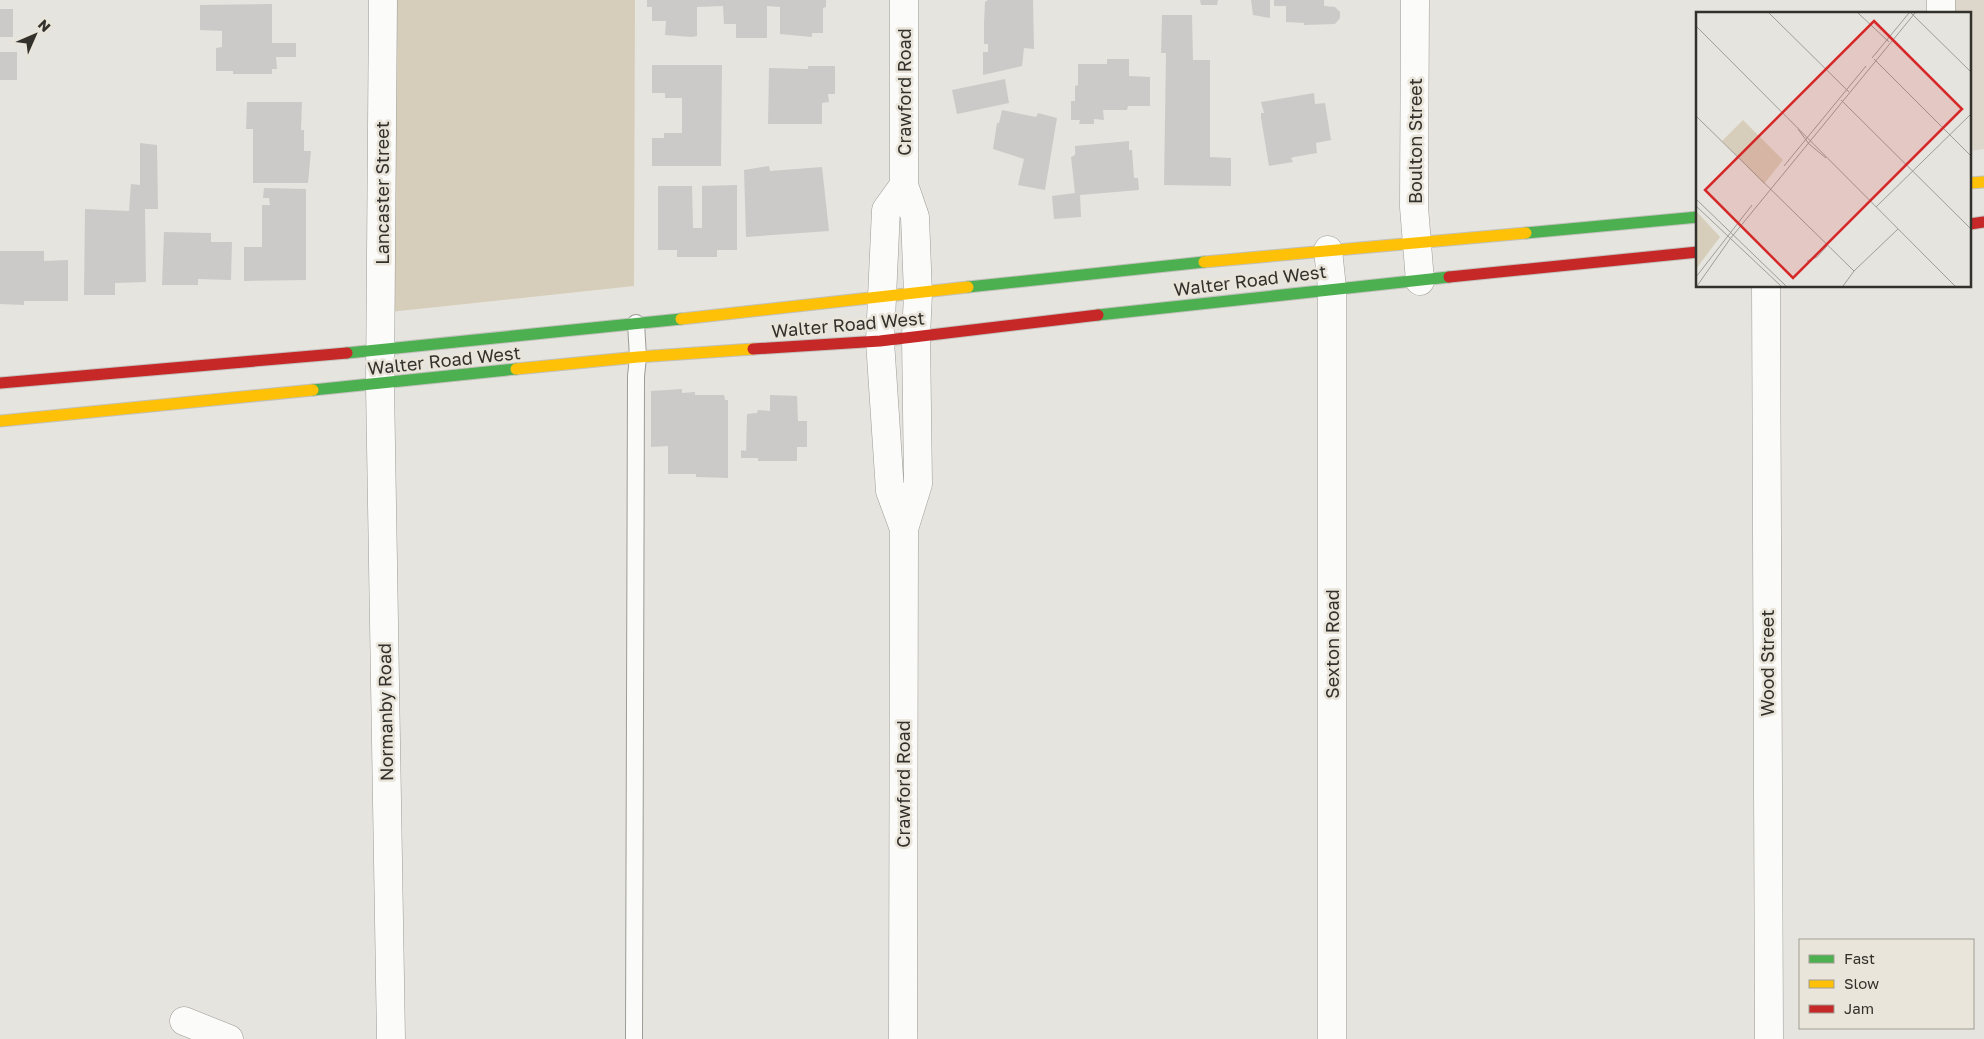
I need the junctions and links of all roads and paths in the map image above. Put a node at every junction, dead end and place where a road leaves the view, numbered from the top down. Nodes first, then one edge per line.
1 (383, 0) edge
2 (904, 0) edge
3 (1415, 0) edge
4 (904, 185) junction
5 (1696, 217) edge
6 (1417, 241) junction
7 (1328, 250) junction
8 (1696, 252) edge
9 (1420, 281) junction
10 (1332, 288) junction
11 (1766, 288) edge
12 (918, 294) junction
13 (880, 297) junction
14 (636, 323) junction
15 (916, 336) junction
16 (880, 341) junction
17 (380, 348) junction
18 (638, 358) junction
19 (0, 382) edge
20 (380, 385) junction
21 (0, 421) edge
22 (904, 530) junction
23 (184, 1021) dead end
24 (229, 1039) edge
25 (391, 1039) edge
26 (634, 1039) edge
27 (903, 1039) edge
28 (1332, 1039) edge
29 (1768, 1039) edge

1 - 17 street, Lancaster Street
2 - 4 street, Crawford Road
3 - 6 street, Boulton Street
4 - 12 street, Crawford Road
4 - 13 street, Crawford Road
5 - 6 main road, Walter Road West
6 - 7 main road, Walter Road West
6 - 9 street, Boulton Street
7 - 10 street, Sexton Road
7 - 12 main road, Walter Road West
8 - 9 main road, Walter Road West
9 - 10 main road, Walter Road West
10 - 15 main road, Walter Road West
10 - 28 street, Sexton Road
11 - 29 street, Wood Street
12 - 13 main road, Walter Road West
12 - 15 street, Crawford Road
13 - 14 main road, Walter Road West
13 - 16 street, Crawford Road
14 - 17 main road, Walter Road West
14 - 18 lane
15 - 16 main road, Walter Road West
15 - 22 street, Crawford Road
16 - 18 main road, Walter Road West
16 - 22 street, Crawford Road
17 - 19 main road, Walter Road West
17 - 20 street, Lancaster Street
18 - 20 main road, Walter Road West
18 - 26 lane
20 - 21 main road, Walter Road West
20 - 25 street, Normanby Road
22 - 27 street, Crawford Road
23 - 24 street

